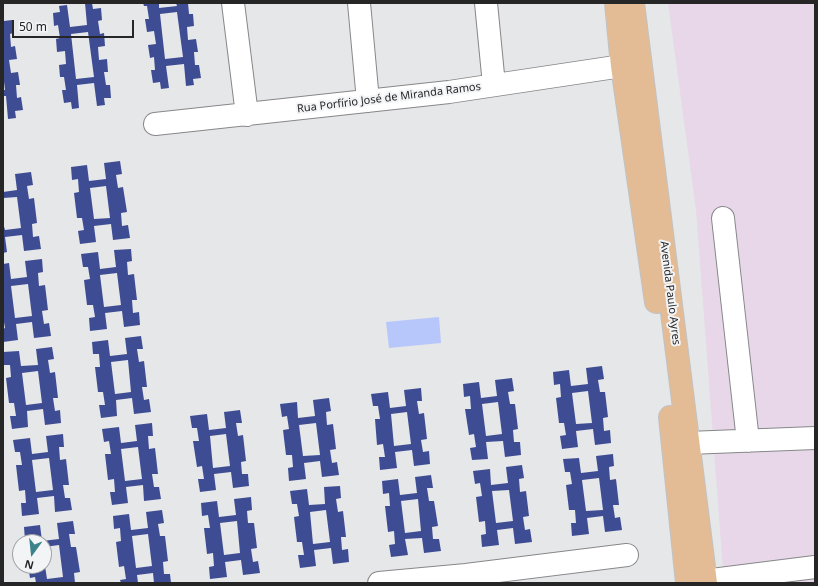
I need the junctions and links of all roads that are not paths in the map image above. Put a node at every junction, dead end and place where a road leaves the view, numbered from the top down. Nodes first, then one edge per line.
1 (233, 3) edge
2 (359, 3) edge
3 (486, 3) edge
4 (616, 3) edge
5 (634, 3) edge
6 (622, 66) junction
7 (494, 85) junction
8 (368, 101) junction
9 (647, 105) junction
10 (247, 115) junction
11 (155, 124) dead end
12 (723, 218) dead end
13 (815, 438) edge
14 (748, 441) junction
15 (681, 444) junction
16 (627, 555) dead end
17 (815, 566) edge
18 (694, 582) edge
19 (379, 583) edge

1 - 10 street
2 - 8 street
3 - 7 street
4 - 6 main road, Avenida Paulo Ayres
5 - 9 main road, Avenida Paulo Ayres
6 - 7 street, Rua Porfírio José de Miranda Ramos
6 - 9 main road
6 - 15 main road, Avenida Paulo Ayres
7 - 8 street, Rua Porfírio José de Miranda Ramos
8 - 10 street, Rua Porfírio José de Miranda Ramos
9 - 15 main road, Avenida Paulo Ayres
10 - 11 street, Rua Porfírio José de Miranda Ramos
12 - 14 street
13 - 14 street
14 - 15 street
15 - 18 main road, Avenida Paulo Ayres
16 - 19 street
17 - 18 street

